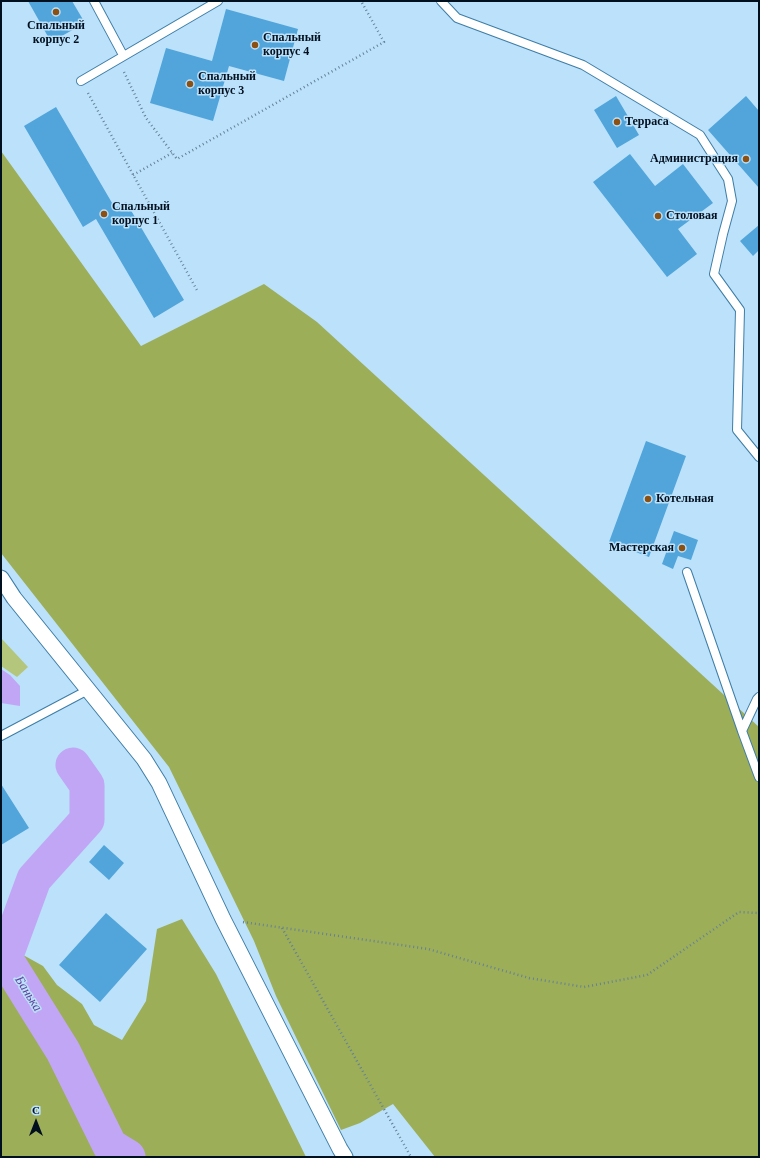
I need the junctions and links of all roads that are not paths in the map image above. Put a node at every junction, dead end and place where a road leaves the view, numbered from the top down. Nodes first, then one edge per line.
1 (94, 1) edge
2 (218, 1) edge
3 (441, 1) edge
4 (120, 57) junction
5 (81, 81) road end
6 (759, 457) edge
7 (687, 572) dead end
8 (1, 578) edge
9 (88, 690) junction
10 (759, 697) edge
11 (742, 731) junction
12 (1, 736) edge
13 (759, 778) edge
14 (345, 1157) edge

1 - 4 lane
2 - 4 lane
3 - 6 lane
4 - 5 lane
7 - 11 lane
8 - 9 street
9 - 12 lane
9 - 14 street
10 - 11 lane
11 - 13 lane

